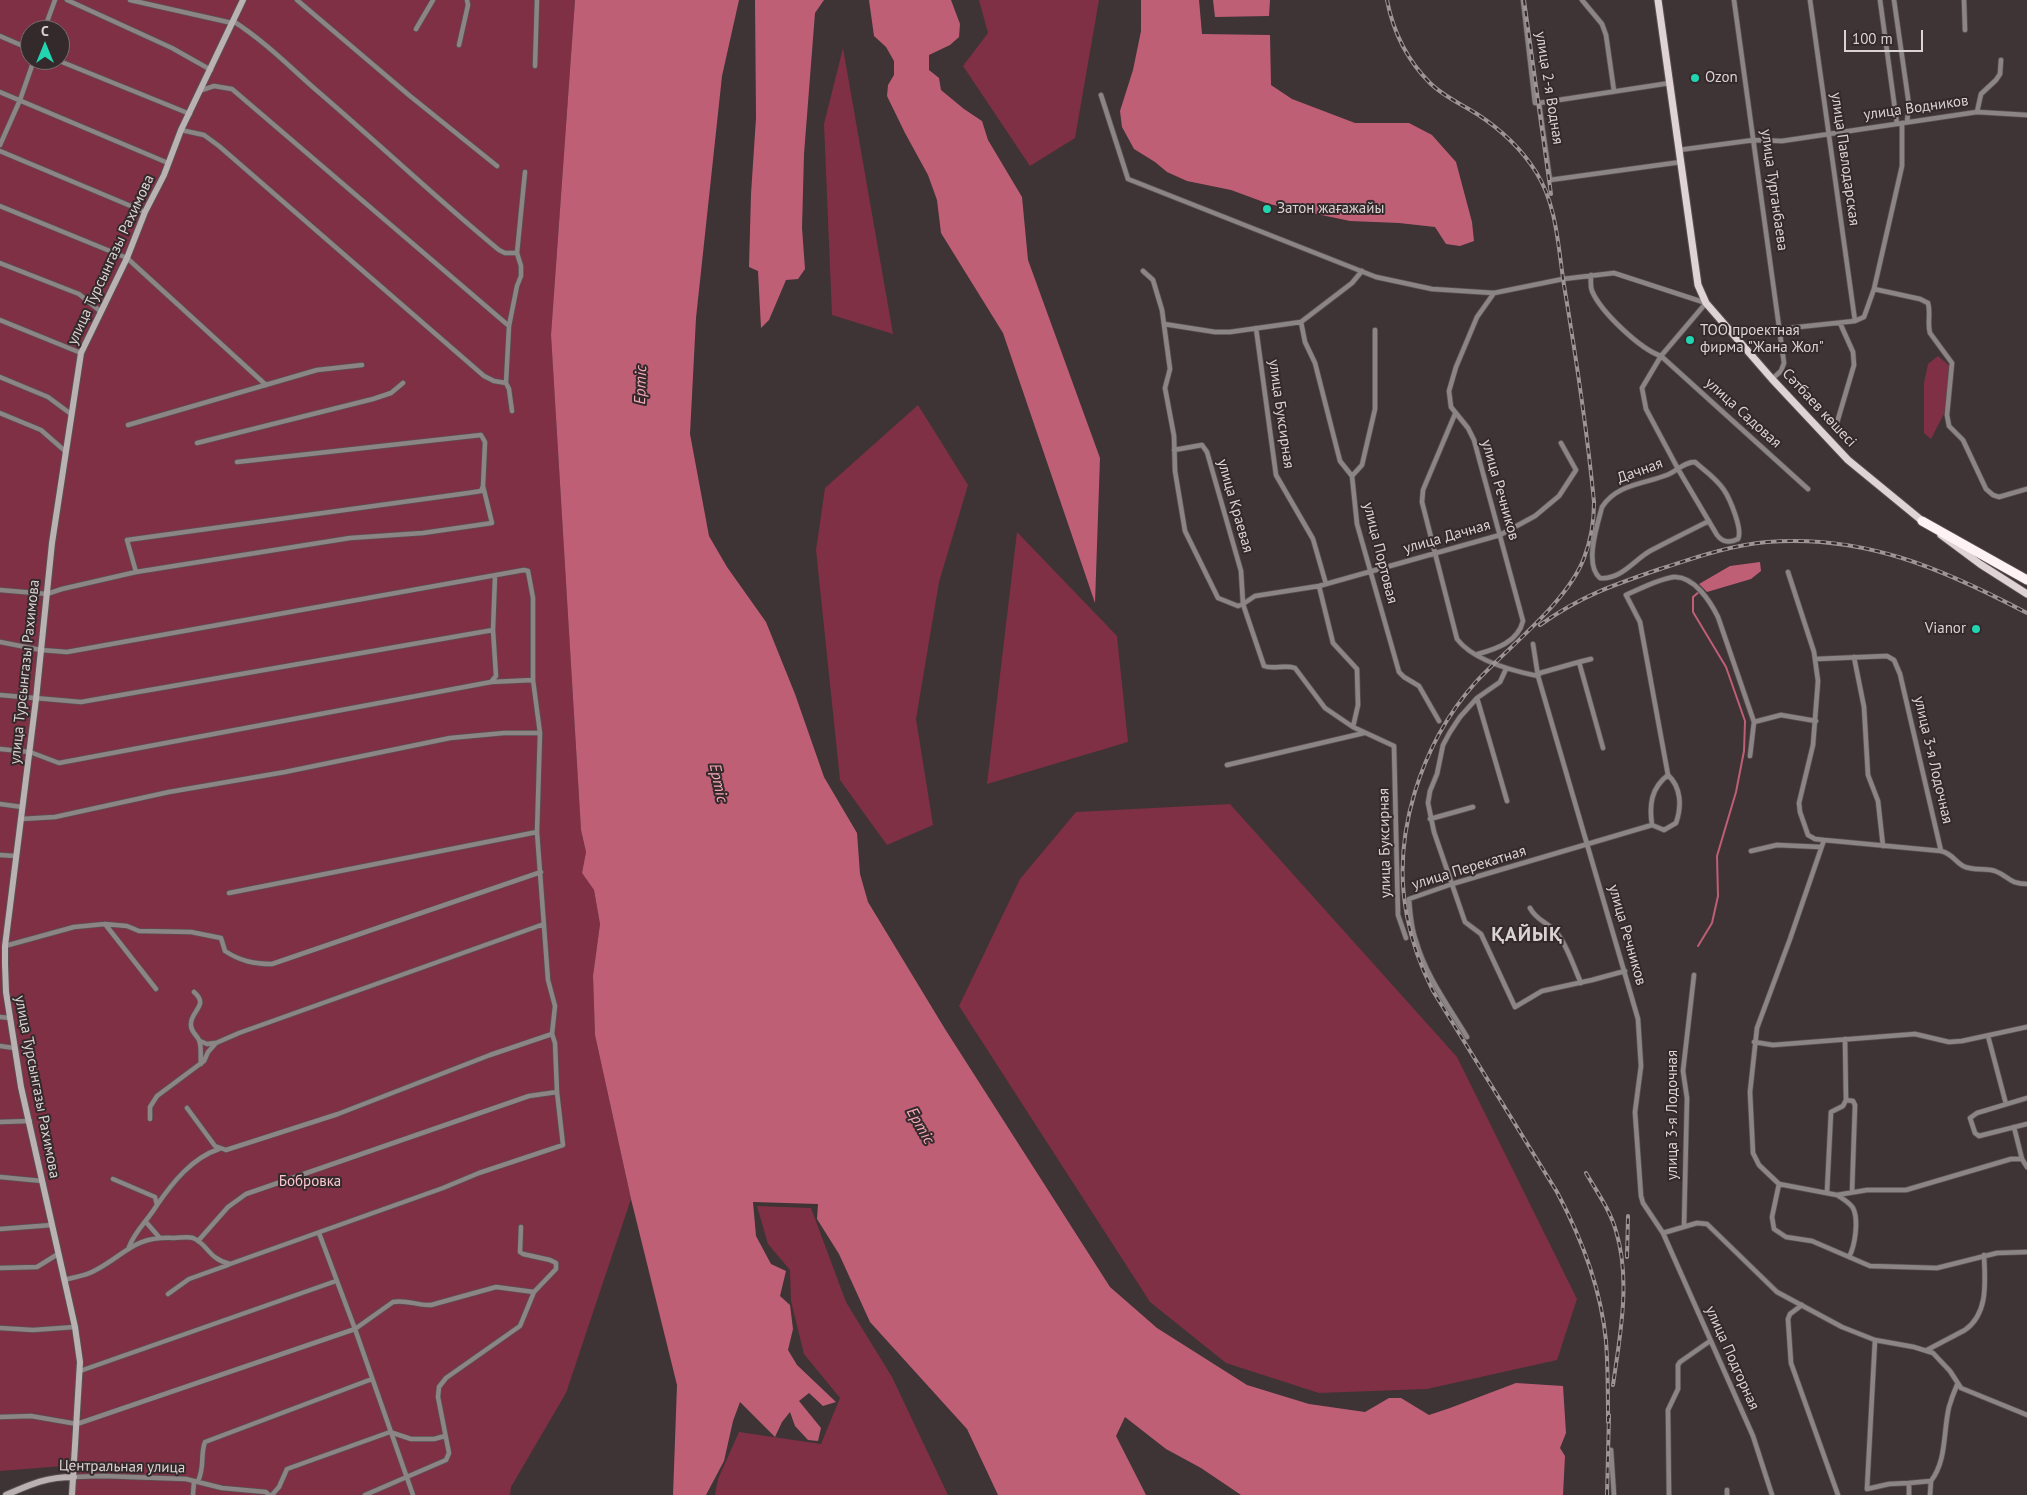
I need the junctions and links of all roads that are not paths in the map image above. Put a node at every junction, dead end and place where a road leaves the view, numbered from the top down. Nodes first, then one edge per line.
1 (55, 0) edge
2 (67, 0) edge
3 (130, 0) edge
4 (243, 0) edge
5 (297, 0) edge
6 (433, 0) edge
7 (467, 0) edge
8 (536, 0) edge
9 (1523, 0) edge
10 (1582, 0) edge
11 (1658, 0) edge
12 (1734, 0) edge
13 (1810, 0) edge
14 (1880, 0) edge
15 (1894, 0) edge
16 (1964, 0) edge
17 (48, 20) edge
18 (233, 22) junction
19 (416, 30) dead end
20 (1965, 30) dead end
21 (0, 36) edge
22 (20, 44) edge
23 (459, 45) dead end
24 (2001, 60) dead end
25 (70, 65) edge
26 (535, 66) dead end
27 (30, 70) edge
28 (211, 70) junction
29 (1670, 83) junction
30 (202, 90) junction
31 (1614, 91) junction
32 (0, 92) edge
33 (1101, 95) dead end
34 (20, 100) junction
35 (1539, 103) junction
36 (1977, 112) junction
37 (190, 114) junction
38 (2027, 114) edge
39 (1902, 123) junction
40 (181, 130) junction
41 (1828, 134) junction
42 (1754, 140) junction
43 (0, 145) edge
44 (0, 150) edge
45 (1679, 150) junction
46 (1681, 162) junction
47 (168, 163) junction
48 (497, 166) dead end
49 (525, 172) dead end
50 (0, 206) edge
51 (145, 212) junction
52 (517, 253) junction
53 (127, 258) junction
54 (0, 263) edge
55 (1143, 271) dead end
56 (1362, 271) junction
57 (1591, 275) junction
58 (1874, 289) junction
59 (1494, 293) junction
60 (1706, 303) junction
61 (100, 311) junction
62 (0, 320) edge
63 (1855, 321) junction
64 (1301, 322) junction
65 (1840, 323) junction
66 (1164, 324) junction
67 (509, 326) junction
68 (1256, 328) junction
69 (1780, 329) junction
70 (1376, 330) dead end
71 (1732, 334) junction
72 (81, 354) junction
73 (1661, 356) junction
74 (362, 364) dead end
75 (0, 377) edge
76 (1772, 379) junction
77 (403, 383) dead end
78 (506, 383) junction
79 (266, 384) junction
80 (512, 411) dead end
81 (0, 413) edge
82 (71, 414) junction
83 (1455, 414) junction
84 (128, 425) dead end
85 (1836, 426) dead end
86 (197, 443) dead end
87 (1561, 443) dead end
88 (1174, 450) junction
89 (65, 451) junction
90 (237, 462) dead end
91 (1678, 469) junction
92 (1352, 476) junction
93 (483, 486) junction
94 (1808, 489) dead end
95 (2027, 489) edge
96 (1709, 521) junction
97 (1922, 521) junction
98 (1500, 535) junction
99 (1435, 553) junction
100 (1371, 571) junction
101 (136, 572) junction
102 (1788, 572) dead end
103 (495, 576) junction
104 (2027, 580) edge
105 (1326, 584) junction
106 (1318, 586) junction
107 (0, 590) edge
108 (46, 594) junction
109 (2027, 594) edge
110 (1243, 604) junction
111 (493, 630) junction
112 (0, 642) edge
113 (1533, 644) dead end
114 (41, 650) junction
115 (1478, 654) junction
116 (1591, 658) dead end
117 (1816, 658) junction
118 (1854, 658) junction
119 (1579, 662) junction
120 (1506, 669) junction
121 (1538, 676) junction
122 (532, 680) junction
123 (491, 682) junction
124 (0, 695) edge
125 (1477, 698) junction
126 (36, 699) junction
127 (1439, 721) dead end
128 (1816, 721) junction
129 (1754, 722) junction
130 (1353, 727) junction
131 (540, 733) junction
132 (1364, 733) junction
133 (1394, 746) joint
134 (1603, 748) dead end
135 (0, 749) edge
136 (30, 752) junction
137 (1750, 756) dead end
138 (1227, 765) dead end
139 (1668, 775) junction
140 (1507, 802) dead end
141 (0, 804) edge
142 (22, 807) junction
143 (1473, 807) dead end
144 (21, 819) junction
145 (1430, 819) junction
146 (1652, 825) junction
147 (537, 832) junction
148 (1824, 840) junction
149 (1588, 845) junction
150 (1883, 846) junction
151 (1821, 847) junction
152 (1751, 851) dead end
153 (1941, 851) junction
154 (0, 855) edge
155 (16, 856) junction
156 (541, 872) junction
157 (1452, 884) junction
158 (2027, 884) edge
159 (229, 893) dead end
160 (1530, 908) dead end
161 (105, 924) junction
162 (544, 924) junction
163 (1406, 938) dead end
164 (5, 946) junction
165 (1625, 971) junction
166 (1694, 975) dead end
167 (1581, 983) junction
168 (156, 989) dead end
169 (194, 992) dead end
170 (0, 1017) edge
171 (10, 1018) junction
172 (2027, 1028) edge
173 (552, 1034) junction
174 (1988, 1036) junction
175 (1467, 1037) dead end
176 (1845, 1039) junction
177 (200, 1041) junction
178 (1754, 1042) junction
179 (216, 1043) junction
180 (0, 1046) edge
181 (14, 1048) junction
182 (201, 1064) junction
183 (557, 1092) junction
184 (2027, 1098) edge
185 (1846, 1100) junction
186 (2006, 1104) junction
187 (187, 1108) dead end
188 (150, 1118) dead end
189 (30, 1121) junction
190 (0, 1122) edge
191 (2027, 1124) edge
192 (2014, 1126) junction
193 (219, 1149) junction
194 (2022, 1159) junction
195 (2027, 1167) edge
196 (0, 1177) edge
197 (113, 1179) dead end
198 (42, 1181) junction
199 (1779, 1184) junction
200 (1827, 1192) junction
201 (1852, 1192) junction
202 (1837, 1195) junction
203 (157, 1205) junction
204 (146, 1222) junction
205 (52, 1225) junction
206 (521, 1227) dead end
207 (1684, 1227) junction
208 (0, 1229) edge
209 (319, 1233) junction
210 (1662, 1233) junction
211 (159, 1237) junction
212 (198, 1241) junction
213 (129, 1247) junction
214 (2027, 1252) edge
215 (58, 1254) junction
216 (1984, 1255) junction
217 (1849, 1257) junction
218 (230, 1264) junction
219 (0, 1268) edge
220 (64, 1280) junction
221 (336, 1280) junction
222 (534, 1292) junction
223 (168, 1294) dead end
224 (1802, 1305) junction
225 (75, 1327) junction
226 (0, 1328) edge
227 (355, 1329) junction
228 (1875, 1340) junction
229 (1710, 1341) junction
230 (1927, 1350) junction
231 (80, 1370) junction
232 (372, 1380) junction
233 (1957, 1385) junction
234 (2027, 1415) edge
235 (0, 1417) edge
236 (77, 1424) junction
237 (390, 1432) junction
238 (446, 1436) junction
239 (1611, 1450) dead end
240 (74, 1477) junction
241 (407, 1478) junction
242 (196, 1481) junction
243 (1931, 1481) junction
244 (1909, 1483) junction
245 (247, 1489) junction
246 (6, 1495) edge
247 (72, 1495) edge
248 (193, 1495) edge
249 (247, 1495) edge
250 (270, 1495) edge
251 (365, 1495) edge
252 (413, 1495) edge
253 (1614, 1495) edge
254 (1669, 1495) edge
255 (1772, 1495) edge
256 (1838, 1495) edge
257 (1909, 1495) edge
258 (1930, 1495) edge

1 - 17 street
2 - 28 street
3 - 18 street
4 - 18 street, улица Турсынгазы Рахимова
5 - 48 street
6 - 19 street
7 - 23 street
8 - 26 street
9 - 35 street, улица 2-я Водная
10 - 31 street
11 - 29 main road, Сәтбаев көшесі
12 - 42 street, улица Турганбаева
13 - 41 street, улица Павлодарская
14 - 39 street
15 - 39 street
16 - 20 street
18 - 28 street, улица Турсынгазы Рахимова
18 - 52 street
21 - 22 street
24 - 36 street, улица Водников
25 - 37 street
27 - 34 street
28 - 30 street, улица Турсынгазы Рахимова
29 - 31 street
29 - 45 main road, Сәтбаев көшесі
30 - 37 street, улица Турсынгазы Рахимова
30 - 67 street
31 - 35 street
32 - 34 street
33 - 56 street
34 - 43 street
34 - 47 street
35 - 46 street, улица 2-я Водная
36 - 38 street, улица Водников
36 - 39 street, улица Водников
37 - 40 street, улица Турсынгазы Рахимова
39 - 41 street, улица Водников
39 - 58 street
40 - 47 street, улица Турсынгазы Рахимова
40 - 78 street
41 - 42 street, улица Водников
41 - 63 street, улица Павлодарская
42 - 45 street, улица Водников
42 - 69 street, улица Турганбаева
44 - 51 street
45 - 46 main road, Сәтбаев көшесі
46 - 60 main road, Сәтбаев көшесі
47 - 51 street, улица Турсынгазы Рахимова
49 - 52 street
50 - 53 street
51 - 53 street, улица Турсынгазы Рахимова
52 - 67 street
53 - 61 street, улица Турсынгазы Рахимова
53 - 79 street
54 - 61 street
55 - 66 street
56 - 59 street
56 - 64 street
57 - 59 street
57 - 60 street
57 - 73 street, улица Садовая
58 - 63 street
58 - 95 street
59 - 83 street, улица Речников
60 - 71 main road, Сәтбаев көшесі
60 - 73 street
61 - 72 street, улица Турсынгазы Рахимова
62 - 72 street
63 - 65 street
64 - 68 street
64 - 92 street, улица Портовая
65 - 69 street
65 - 85 street
66 - 68 street
66 - 88 street
67 - 78 street
68 - 105 street, улица Буксирная
69 - 71 street
69 - 76 street, улица Турганбаева
70 - 92 street
71 - 76 main road, Сәтбаев көшесі
72 - 82 street, улица Турсынгазы Рахимова
73 - 91 street
73 - 94 street, улица Садовая
74 - 79 street
75 - 82 street
76 - 97 main road, Сәтбаев көшесі
77 - 86 street
78 - 80 street
79 - 84 street
81 - 89 street
82 - 89 street, улица Турсынгазы Рахимова
83 - 98 street, улица Речников
83 - 99 street
87 - 98 street, улица Дачная
88 - 110 street
88 - 110 street, улица Краевая
89 - 108 street, улица Турсынгазы Рахимова
90 - 93 street
91 - 96 street
91 - 96 street, Дачная
91 - 96 street, Дачная
92 - 100 street, улица Портовая
93 - 101 street
93 - 101 street
97 - 104 highway
97 - 109 main road, Сәтбаев көшесі
98 - 99 street, улица Дачная
98 - 115 street, улица Речников
99 - 100 street, улица Дачная
99 - 115 street
100 - 105 street, улица Дачная
100 - 127 street, улица Портовая
101 - 108 street
102 - 117 street
103 - 111 street
103 - 114 street
103 - 122 street
105 - 106 street, улица Дачная
106 - 110 street, улица Дачная
106 - 130 street
107 - 108 street
108 - 114 street, улица Турсынгазы Рахимова
110 - 130 street, улица Краевая
111 - 123 street
111 - 126 street
112 - 114 street
113 - 121 street, улица Речников
114 - 126 street, улица Турсынгазы Рахимова
115 - 120 street
116 - 119 street
117 - 118 street, улица 3-я Лодочная
117 - 128 street
118 - 150 street
118 - 153 street, улица 3-я Лодочная
119 - 121 street
119 - 134 street
120 - 121 street
120 - 125 street
121 - 149 street, улица Речников
122 - 123 street
122 - 131 street
123 - 136 street
124 - 126 street
125 - 140 street
125 - 145 street
126 - 136 street, улица Турсынгазы Рахимова
128 - 129 street
128 - 148 street
129 - 137 street
129 - 139 street
130 - 132 street, улица Краевая
131 - 144 street
131 - 147 street
132 - 133 street, улица Краевая
132 - 138 street
133 - 163 street, улица Буксирная
135 - 136 street
136 - 142 street, улица Турсынгазы Рахимова
139 - 146 street
139 - 146 street, улица Перекатная
141 - 142 street
142 - 144 street, улица Турсынгазы Рахимова
143 - 145 street
144 - 155 street, улица Турсынгазы Рахимова
145 - 157 street
146 - 149 street, улица Перекатная
147 - 156 street
147 - 159 street
148 - 150 street
148 - 151 street
149 - 157 street, улица Перекатная
149 - 165 street, улица Речников
150 - 153 street
151 - 152 street
151 - 178 street
153 - 158 street
154 - 155 street
155 - 164 street, улица Турсынгазы Рахимова
156 - 161 street
156 - 162 street
157 - 167 street
157 - 175 street, улица Перекатная
160 - 167 street
161 - 164 street
161 - 168 street
162 - 173 street
162 - 179 street
164 - 171 street, улица Турсынгазы Рахимова
165 - 167 street
165 - 210 street, улица Речников
166 - 207 street, улица 3-я Лодочная
169 - 177 street
170 - 171 street
171 - 181 street, улица Турсынгазы Рахимова
172 - 174 street
173 - 183 street
173 - 193 street
174 - 176 street
174 - 186 street
176 - 178 street
176 - 185 street
177 - 179 street
177 - 182 street
178 - 199 street
179 - 182 street
180 - 181 street
181 - 189 street, улица Турсынгазы Рахимова
182 - 188 street
183 - 209 street
183 - 212 street
184 - 186 street
185 - 200 street
185 - 201 street
186 - 192 street
187 - 193 street
189 - 190 street
189 - 198 street, улица Турсынгазы Рахимова
191 - 192 street
192 - 194 street
193 - 203 street
194 - 195 street
194 - 201 street
196 - 198 street
197 - 203 street
198 - 205 street, улица Турсынгазы Рахимова
199 - 200 street
199 - 217 street
200 - 202 street
201 - 202 street
202 - 217 street
203 - 204 street
204 - 211 street
204 - 213 street
205 - 208 street
205 - 215 street, улица Турсынгазы Рахимова
206 - 222 street
207 - 210 street
207 - 224 street
209 - 218 street
209 - 221 street
210 - 229 street, улица Подгорная
211 - 212 street
211 - 213 street
212 - 218 street
213 - 220 street
214 - 216 street
215 - 219 street
215 - 220 street, улица Турсынгазы Рахимова
216 - 217 street
216 - 230 street
218 - 223 street
220 - 225 street, улица Турсынгазы Рахимова
221 - 227 street
221 - 231 street
222 - 227 street
222 - 238 street
224 - 228 street
224 - 256 street
225 - 226 street
225 - 231 street, улица Турсынгазы Рахимова
227 - 232 street
227 - 236 street
228 - 230 street
228 - 244 street
229 - 254 street
229 - 255 street, улица Подгорная
230 - 233 street
231 - 236 street, улица Турсынгазы Рахимова
232 - 237 street
232 - 242 street
233 - 234 street
233 - 243 street
235 - 236 street
236 - 240 street, улица Турсынгазы Рахимова
237 - 238 street
237 - 241 street
237 - 250 street
238 - 241 street
239 - 253 street
240 - 242 street, Центральная улица
240 - 246 street, Центральная улица
240 - 247 street, улица Турсынгазы Рахимова
241 - 251 street
241 - 252 street
242 - 245 street, Центральная улица
242 - 248 street
243 - 244 street
243 - 258 street
244 - 257 street
245 - 249 street
245 - 250 street, Центральная улица

